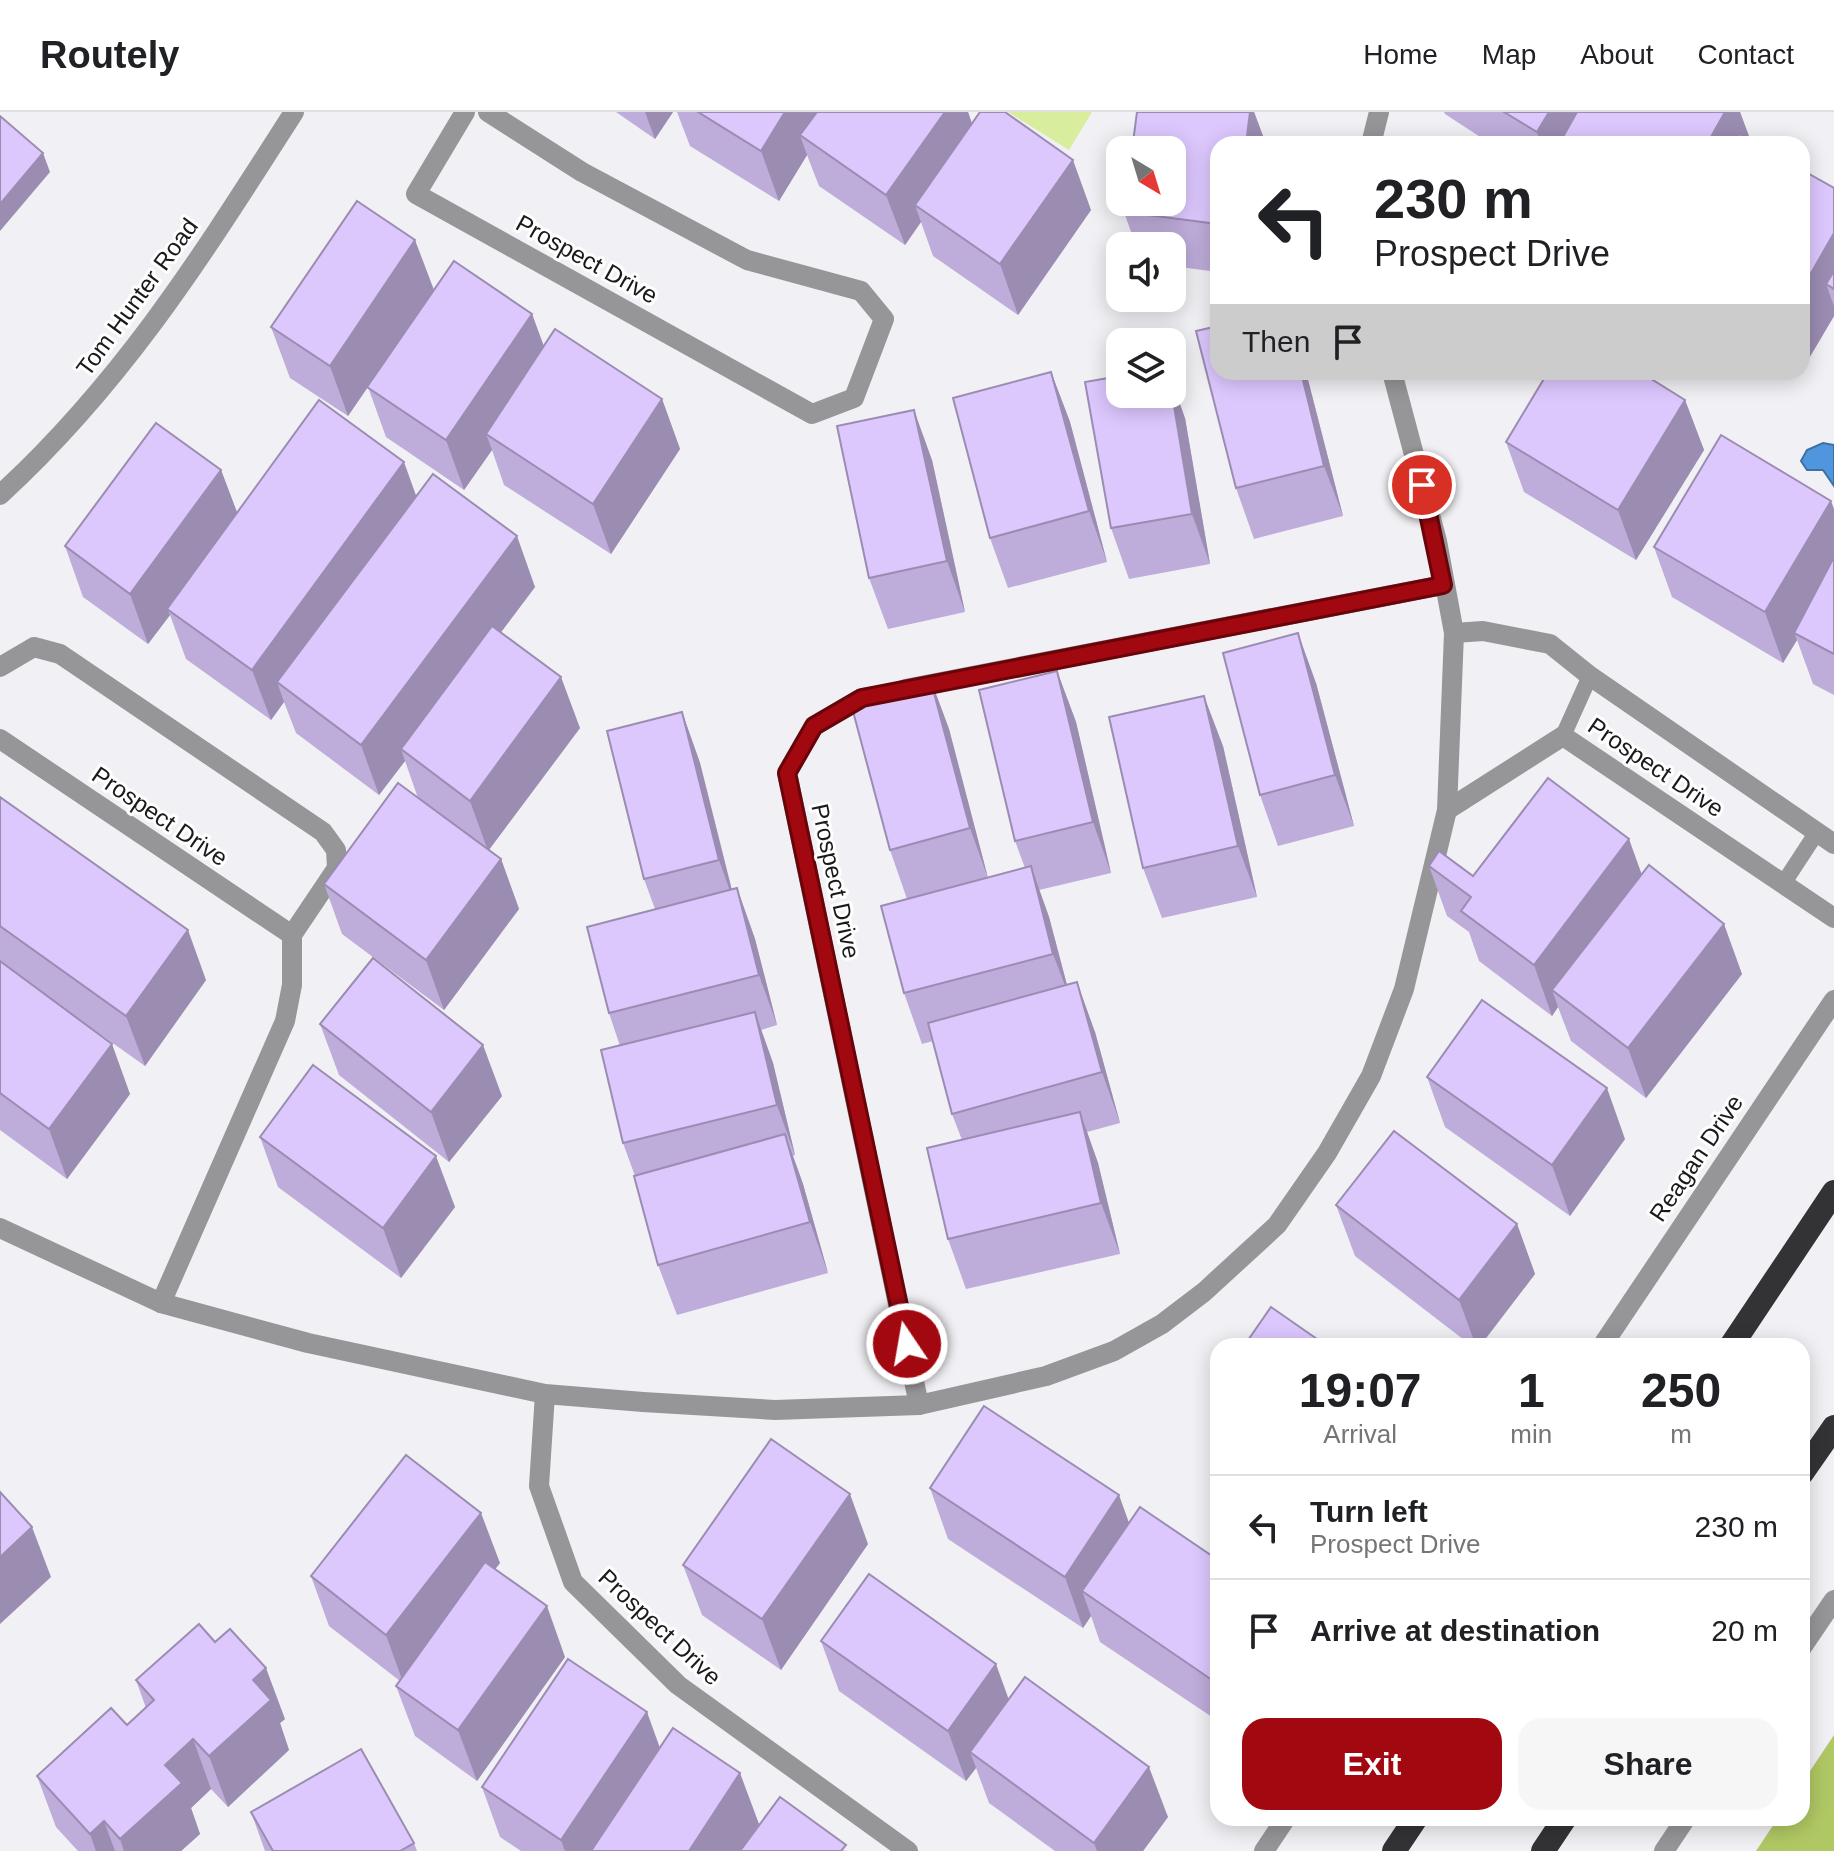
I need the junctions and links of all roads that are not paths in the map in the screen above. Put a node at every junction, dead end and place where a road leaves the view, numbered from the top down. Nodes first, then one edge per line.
1 (294, 112) edge
2 (465, 112) edge
3 (488, 112) edge
4 (1379, 112) edge
5 (1373, 136) edge
6 (1394, 380) edge
7 (0, 495) edge
8 (1443, 585) junction
9 (1454, 633) junction
10 (0, 667) edge
11 (1590, 676) junction
12 (1563, 736) junction
13 (0, 739) edge
14 (1447, 810) junction
15 (1826, 838) edge
16 (1783, 884) junction
17 (1834, 918) edge
18 (292, 935) junction
19 (1834, 1000) edge
20 (1834, 1192) edge
21 (0, 1228) edge
22 (161, 1303) junction
23 (1607, 1338) edge
24 (1736, 1338) edge
25 (545, 1394) junction
26 (919, 1405) junction
27 (1834, 1427) edge
28 (1810, 1462) edge
29 (1834, 1600) edge
30 (1810, 1635) edge
31 (1281, 1826) edge
32 (1411, 1826) edge
33 (1560, 1826) edge
34 (1681, 1826) edge
35 (908, 1851) edge
36 (1264, 1851) edge
37 (1394, 1851) edge
38 (1543, 1851) edge
39 (1664, 1851) edge

1 - 7 street, Tom Hunter Road
2 - 3 street, Prospect Drive
4 - 5 street
6 - 8 street
8 - 9 street
8 - 26 street, Prospect Drive
9 - 11 street, Prospect Drive
9 - 14 street
10 - 18 street
11 - 12 lane
11 - 15 street, Prospect Drive
12 - 14 street, Prospect Drive
12 - 16 street, Prospect Drive
13 - 18 street, Prospect Drive
14 - 26 street
15 - 16 lane
16 - 17 street, Prospect Drive
18 - 22 street
19 - 23 street, Reagan Drive
20 - 24 highway
21 - 22 street
22 - 25 street
25 - 26 street
25 - 35 street, Prospect Drive
27 - 28 highway
29 - 30 street
31 - 36 street
32 - 37 highway
33 - 38 highway
34 - 39 street

